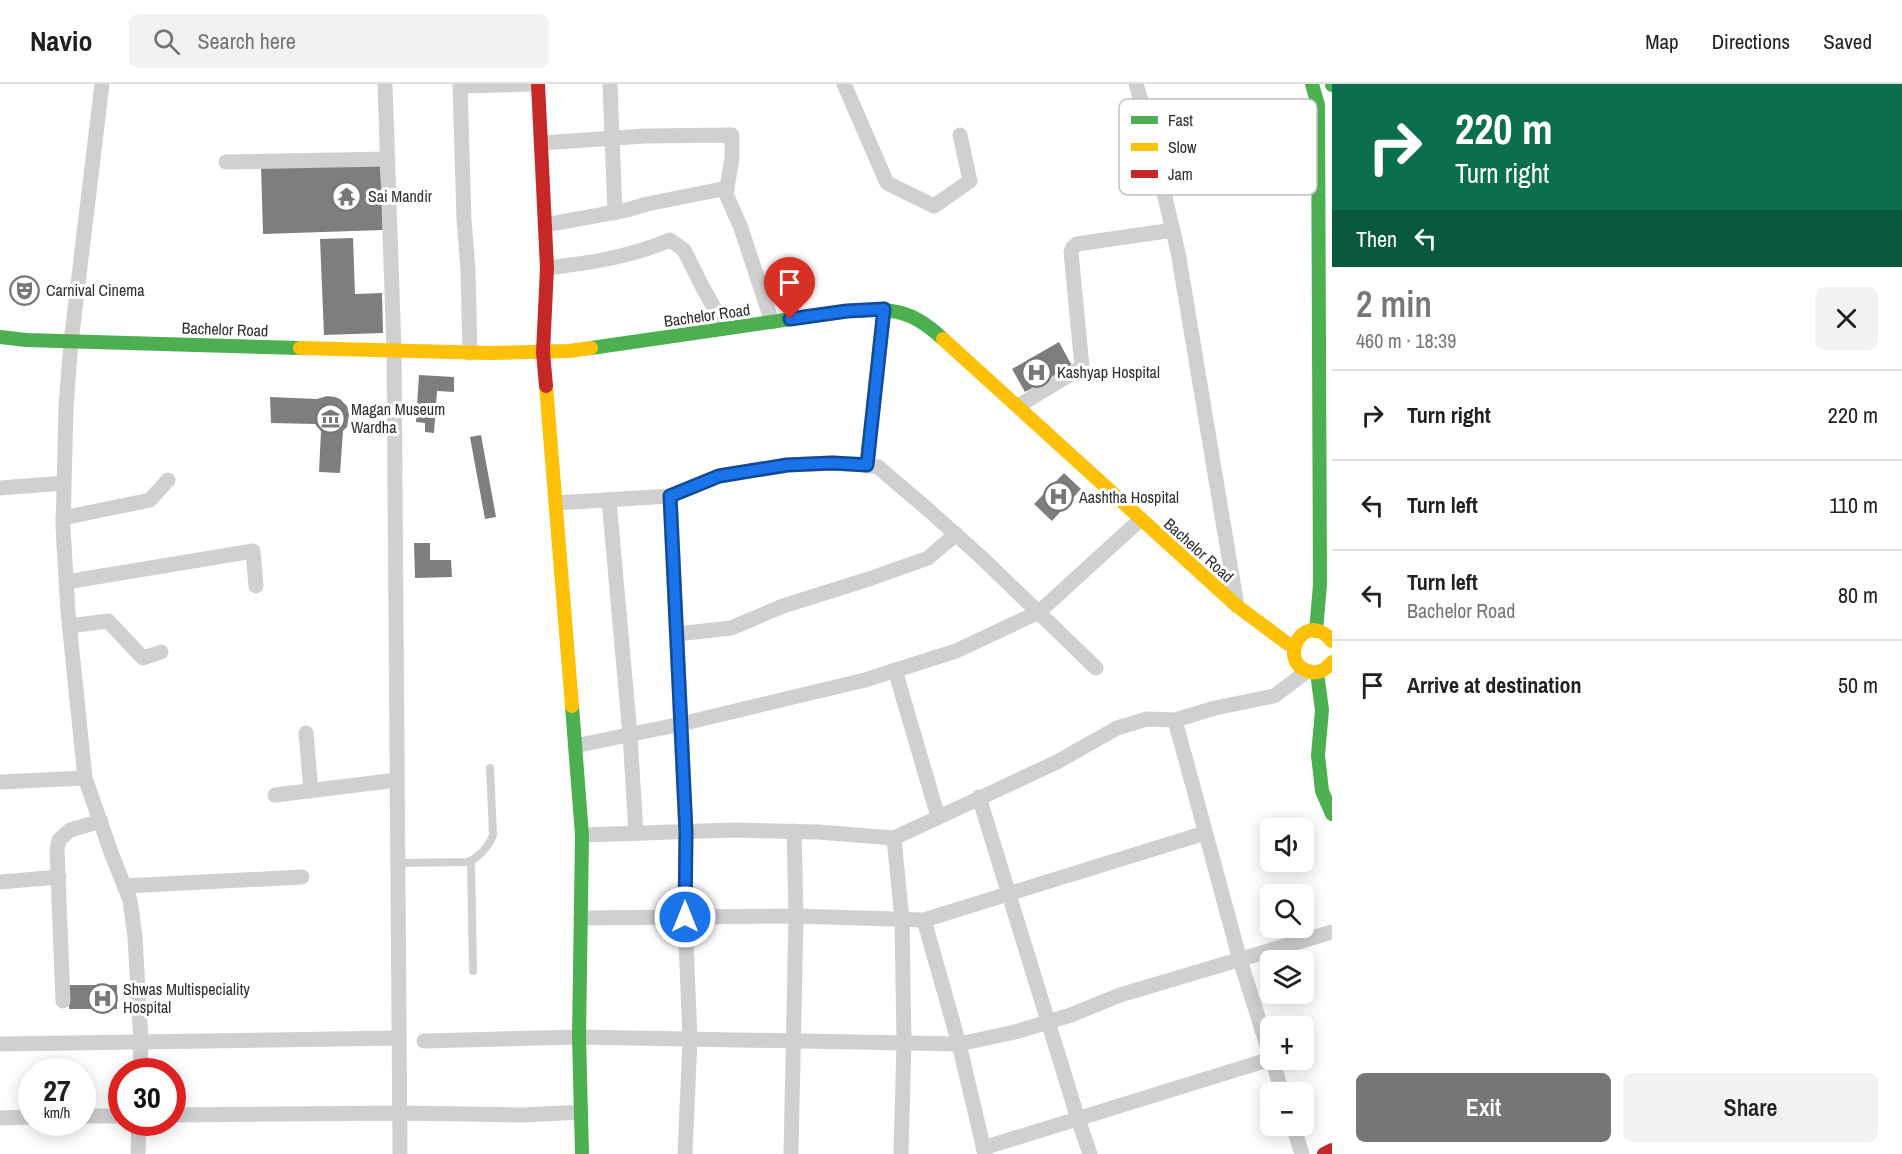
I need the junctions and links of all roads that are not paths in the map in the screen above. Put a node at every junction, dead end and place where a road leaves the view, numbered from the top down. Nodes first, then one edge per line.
1 (102, 84) edge
2 (380, 84) edge
3 (385, 84) edge
4 (390, 84) edge
5 (538, 84) edge
6 (610, 84) edge
7 (844, 84) edge
8 (1136, 84) edge
9 (1312, 84) edge
10 (460, 85) edge
11 (1141, 99) edge
12 (1316, 99) edge
13 (1317, 102) edge
14 (960, 135) dead end
15 (612, 138) junction
16 (541, 143) junction
17 (1325, 147) edge
18 (388, 159) junction
19 (226, 162) dead end
20 (727, 188) junction
21 (1165, 195) edge
22 (615, 213) junction
23 (545, 225) junction
24 (1173, 230) junction
25 (547, 268) junction
26 (1326, 278) edge
27 (884, 309) junction
28 (772, 322) junction
29 (715, 330) junction
30 (0, 337) edge
31 (71, 342) junction
32 (394, 351) junction
33 (543, 352) junction
34 (470, 353) junction
35 (1018, 406) junction
36 (867, 465) junction
37 (168, 480) dead end
38 (64, 483) junction
39 (0, 488) edge
40 (670, 496) junction
41 (609, 500) junction
42 (556, 504) junction
43 (63, 518) junction
44 (1141, 519) junction
45 (956, 534) junction
46 (66, 582) junction
47 (256, 586) dead end
48 (1332, 596) edge
49 (1236, 606) junction
50 (1039, 612) junction
51 (69, 626) junction
52 (1316, 631) junction
53 (677, 634) junction
54 (1331, 639) edge
55 (1293, 645) junction
56 (161, 652) dead end
57 (1332, 662) edge
58 (1096, 668) dead end
59 (895, 670) junction
60 (1312, 672) junction
61 (1174, 720) junction
62 (681, 724) junction
63 (306, 733) dead end
64 (630, 735) junction
65 (575, 746) junction
66 (490, 768) dead end
67 (1326, 770) edge
68 (85, 778) junction
69 (397, 780) junction
70 (0, 782) edge
71 (311, 791) junction
72 (275, 795) dead end
73 (980, 798) junction
74 (1332, 814) edge
75 (938, 817) junction
76 (101, 821) junction
77 (794, 831) junction
78 (686, 832) junction
79 (636, 833) junction
80 (1205, 833) junction
81 (582, 835) junction
82 (894, 838) junction
83 (471, 861) junction
84 (398, 863) junction
85 (58, 877) junction
86 (302, 877) dead end
87 (0, 882) edge
88 (124, 886) junction
89 (1009, 894) junction
90 (796, 916) junction
91 (685, 917) junction
92 (581, 918) junction
93 (902, 920) junction
94 (924, 920) junction
95 (1332, 932) edge
96 (1240, 960) junction
97 (473, 971) dead end
98 (63, 1002) dead end
99 (1048, 1022) junction
100 (1260, 1023) edge
101 (579, 1037) junction
102 (399, 1038) junction
103 (690, 1038) junction
104 (424, 1041) dead end
105 (794, 1041) junction
106 (141, 1042) junction
107 (904, 1042) junction
108 (0, 1044) edge
109 (959, 1044) junction
110 (140, 1058) edge
111 (1260, 1061) edge
112 (581, 1112) junction
113 (400, 1113) junction
114 (186, 1115) edge
115 (18, 1117) edge
116 (0, 1118) edge
117 (1078, 1119) junction
118 (139, 1136) edge
119 (1296, 1136) edge
120 (1332, 1150) edge
121 (984, 1151) edge
122 (138, 1154) edge
123 (400, 1154) edge
124 (582, 1154) edge
125 (685, 1154) edge
126 (791, 1154) edge
127 (901, 1154) edge
128 (1090, 1154) edge
129 (1302, 1154) edge
130 (1324, 1154) edge

1 - 31 street
2 - 3 street
3 - 4 street
3 - 18 street
5 - 10 street
5 - 16 main road
6 - 15 street
7 - 14 street
8 - 11 street
9 - 12 main road
10 - 34 street
13 - 17 main road
15 - 16 street
15 - 20 street
15 - 22 street
16 - 23 main road
17 - 26 main road
18 - 19 street
18 - 32 street
20 - 22 street
20 - 28 street
21 - 24 street
22 - 23 street
23 - 25 main road
24 - 35 street
24 - 49 street
25 - 29 street
25 - 33 main road
26 - 52 main road
27 - 28 main road, Bachelor Road
27 - 35 main road, Bachelor Road
27 - 36 street
28 - 29 main road, Bachelor Road
29 - 33 main road, Bachelor Road
30 - 31 main road, Bachelor Road
31 - 32 main road, Bachelor Road
31 - 38 street
32 - 34 main road, Bachelor Road
32 - 69 street
33 - 34 main road, Bachelor Road
33 - 42 main road
35 - 44 main road, Bachelor Road
36 - 40 street
36 - 45 street
37 - 43 street
38 - 39 street
38 - 43 street
40 - 41 street
40 - 53 street
41 - 42 street
41 - 64 street
42 - 65 main road
43 - 46 street
44 - 49 main road, Bachelor Road
44 - 50 street
45 - 50 street
45 - 53 street
46 - 47 street
46 - 51 street
48 - 54 main road
49 - 55 main road, Bachelor Road
50 - 58 street
50 - 59 street
51 - 56 street
51 - 68 street
52 - 54 main road
52 - 55 main road
53 - 62 street
55 - 60 main road
57 - 60 main road
59 - 62 street
59 - 75 street
60 - 61 street
60 - 67 main road
61 - 73 street
61 - 80 street
62 - 64 street
62 - 78 street
63 - 71 street
64 - 65 street
64 - 79 street
65 - 81 main road
66 - 83 lane
67 - 74 main road
68 - 70 street
68 - 76 street
69 - 71 street
69 - 84 street
71 - 72 street
73 - 75 street
73 - 89 street
75 - 82 street
76 - 85 street
76 - 88 street
77 - 78 street
77 - 82 street
77 - 90 street
78 - 79 street
78 - 91 street
79 - 81 street
80 - 89 street
80 - 96 street
81 - 92 main road
82 - 93 street
83 - 84 lane
83 - 97 lane
84 - 102 street
85 - 87 street
85 - 98 street
86 - 88 street
88 - 106 street
89 - 94 street
89 - 99 street
90 - 91 street
90 - 93 street
90 - 105 street
91 - 92 street
91 - 103 street
92 - 101 main road
93 - 94 street
93 - 107 street
94 - 109 street
95 - 96 street
96 - 99 street
96 - 100 street
99 - 109 street
99 - 117 street
101 - 103 street
101 - 104 street
101 - 112 main road
102 - 106 street
102 - 113 street
103 - 105 street
103 - 125 street
105 - 107 street
105 - 126 street
106 - 108 street
106 - 110 street
107 - 109 street
107 - 127 street
109 - 121 street
111 - 117 street
112 - 113 street
112 - 124 main road
113 - 114 street
113 - 123 street
115 - 116 street
117 - 121 street
117 - 128 street
118 - 122 street
119 - 129 street
120 - 130 main road

